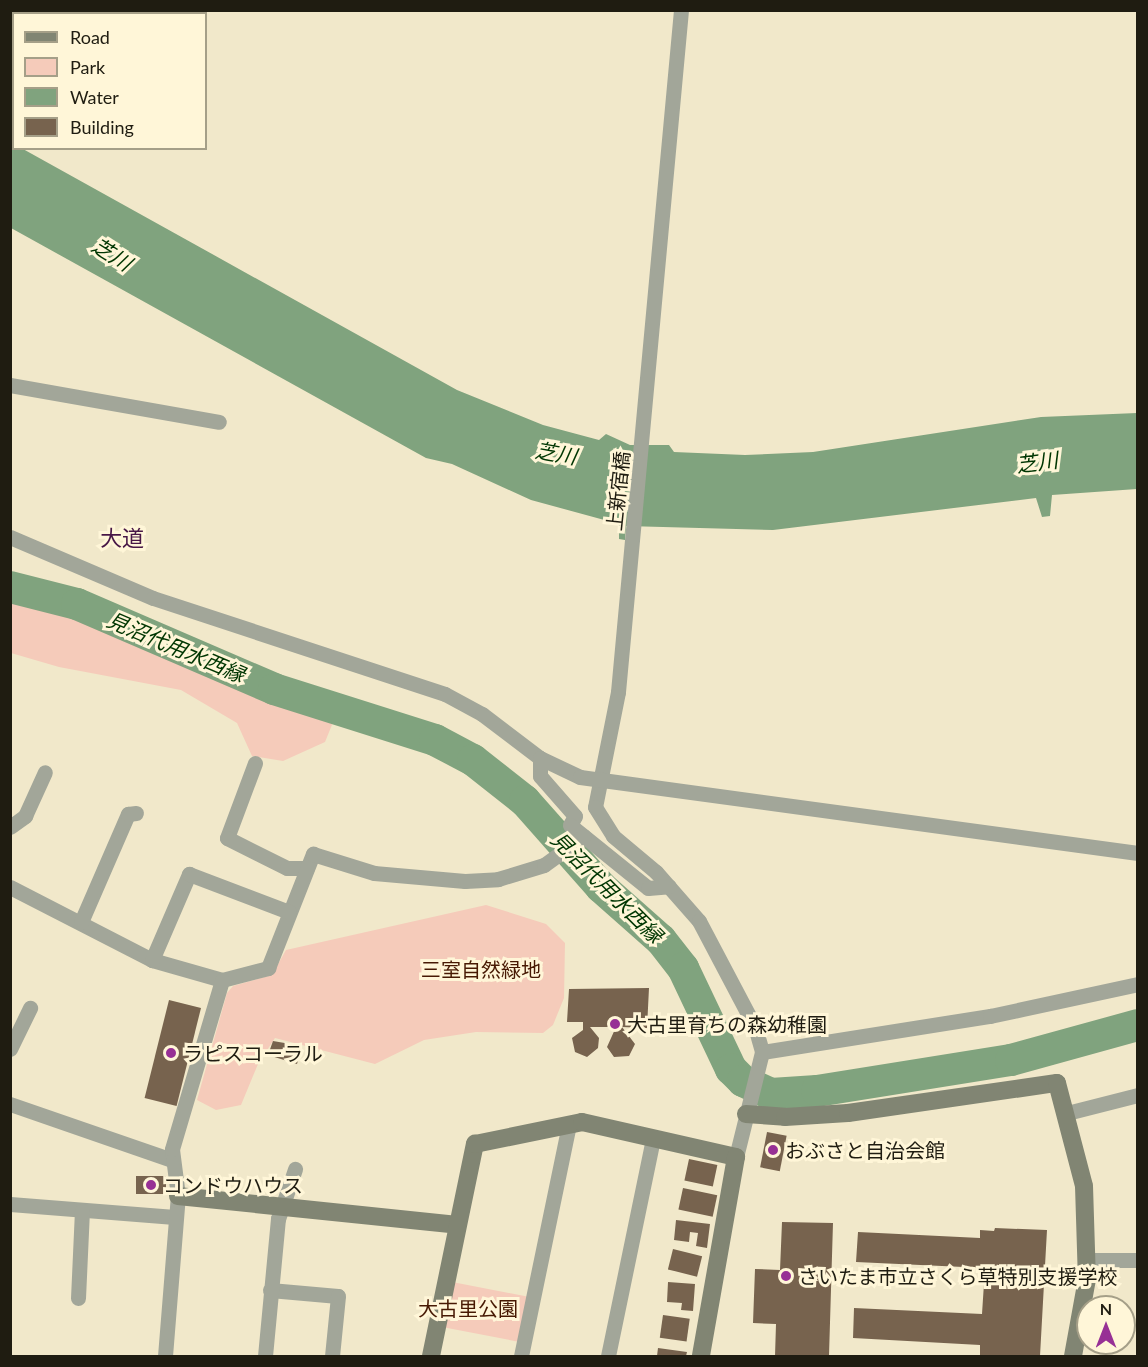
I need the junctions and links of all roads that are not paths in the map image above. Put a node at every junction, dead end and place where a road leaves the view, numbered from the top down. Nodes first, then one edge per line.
1 (681, 10) edge
2 (10, 385) edge
3 (219, 422) dead end
4 (10, 537) edge
5 (540, 758) junction
6 (255, 763) dead end
7 (45, 772) dead end
8 (601, 782) junction
9 (136, 813) dead end
10 (10, 827) edge
11 (584, 836) junction
12 (1137, 853) edge
13 (308, 868) junction
14 (10, 886) edge
15 (669, 886) junction
16 (289, 912) junction
17 (81, 922) junction
18 (152, 960) junction
19 (222, 980) junction
20 (1137, 984) edge
21 (30, 1008) dead end
22 (10, 1049) edge
23 (762, 1052) junction
24 (1137, 1095) edge
25 (10, 1104) edge
26 (747, 1109) junction
27 (1067, 1113) junction
28 (569, 1124) junction
29 (653, 1138) junction
30 (736, 1157) junction
31 (172, 1160) junction
32 (295, 1169) dead end
33 (178, 1196) junction
34 (10, 1204) edge
35 (281, 1207) junction
36 (82, 1211) junction
37 (174, 1217) junction
38 (457, 1225) junction
39 (1085, 1260) junction
40 (1137, 1260) edge
41 (270, 1290) junction
42 (78, 1298) dead end
43 (165, 1356) edge
44 (265, 1356) edge
45 (332, 1356) edge
46 (431, 1356) edge
47 (521, 1356) edge
48 (608, 1356) edge
49 (701, 1356) edge
50 (1073, 1356) edge

1 - 8 street, 上新宿橋
2 - 3 street
4 - 5 street
5 - 8 street
5 - 11 street
6 - 13 street
7 - 10 street
8 - 12 street
8 - 15 street, 上新宿橋
9 - 17 street
11 - 13 street
11 - 15 street
13 - 16 street
14 - 17 street
15 - 23 street
16 - 18 street
16 - 19 street
17 - 18 street
18 - 19 street
19 - 31 street
20 - 23 street
21 - 22 street
23 - 26 street
24 - 27 street
25 - 31 street
26 - 27 street
26 - 30 street
27 - 39 street
28 - 29 street
28 - 38 street
28 - 47 street
29 - 30 street
29 - 48 street
30 - 49 street
31 - 33 street
32 - 35 street
33 - 35 street
33 - 37 street
34 - 36 street
35 - 38 street
35 - 41 street
36 - 37 street
36 - 42 street
37 - 43 street
38 - 46 street
39 - 40 street
39 - 50 street
41 - 44 street
41 - 45 street

